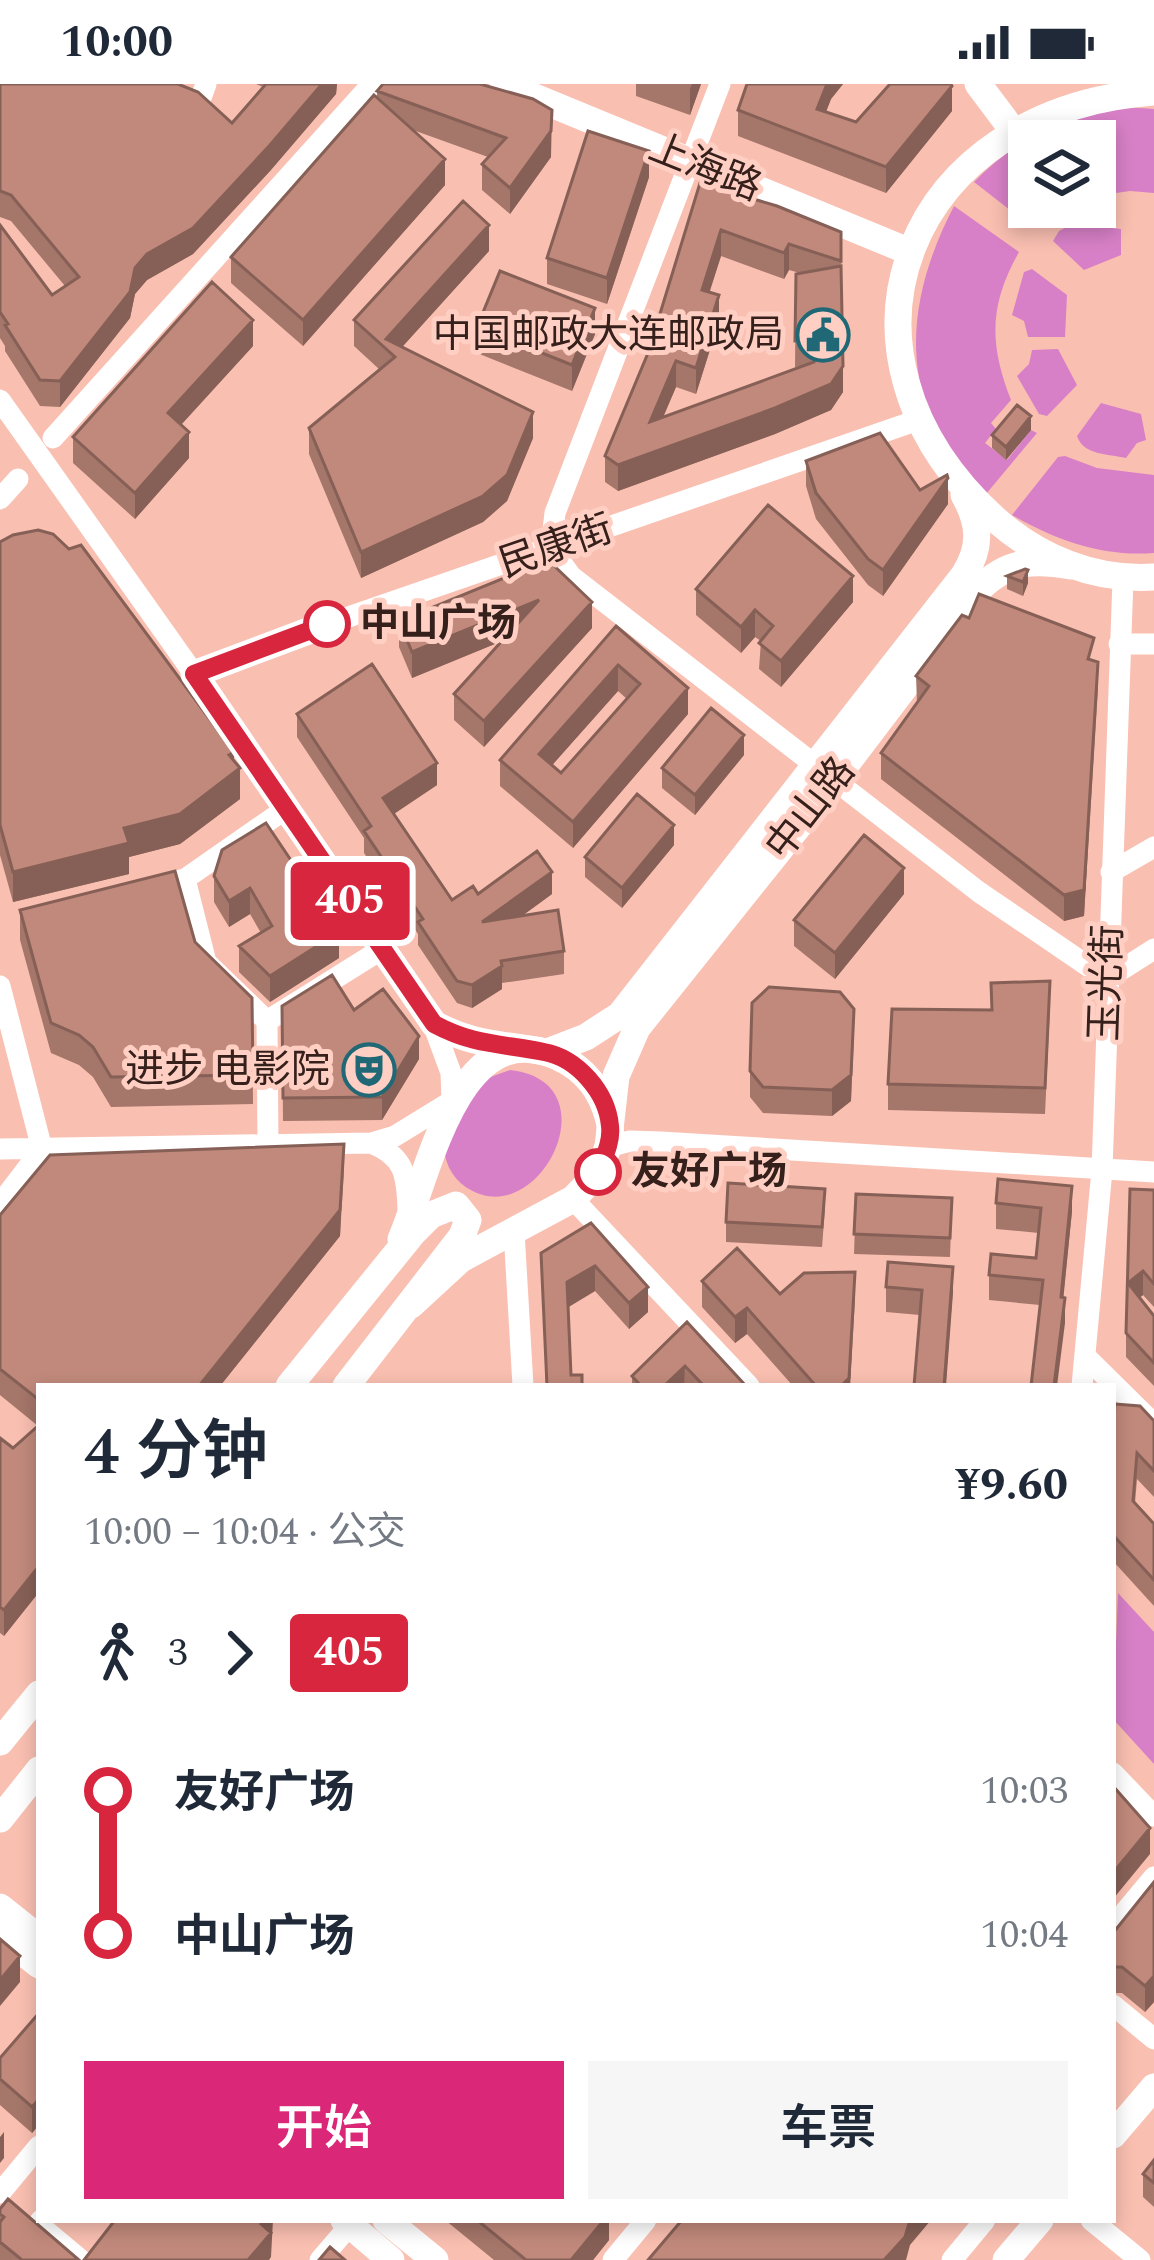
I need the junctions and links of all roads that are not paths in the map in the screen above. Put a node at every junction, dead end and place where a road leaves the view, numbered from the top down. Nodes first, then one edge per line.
1 (148, 84) edge
2 (206, 84) edge
3 (372, 84) edge
4 (502, 84) edge
5 (720, 84) edge
6 (978, 84) edge
7 (1154, 92) edge
8 (550, 93) edge
9 (1042, 120) edge
10 (1008, 123) edge
11 (1008, 135) edge
12 (691, 162) junction
13 (908, 251) junction
14 (0, 400) edge
15 (918, 420) junction
16 (52, 438) dead end
17 (950, 472) junction
18 (18, 479) dead end
19 (0, 499) edge
20 (551, 548) junction
21 (1071, 566) junction
22 (1154, 577) edge
23 (1124, 579) junction
24 (972, 581) junction
25 (1119, 644) junction
26 (1154, 644) edge
27 (194, 674) junction
28 (824, 775) junction
29 (287, 808) junction
30 (1154, 848) edge
31 (1111, 872) junction
32 (185, 879) junction
33 (122, 895) edge
34 (382, 950) junction
35 (1154, 950) edge
36 (1107, 980) junction
37 (0, 986) edge
38 (267, 1021) junction
39 (628, 1021) junction
40 (434, 1024) junction
41 (514, 1050) junction
42 (547, 1052) junction
43 (452, 1100) junction
44 (609, 1136) junction
45 (371, 1143) junction
46 (268, 1144) junction
47 (0, 1149) edge
48 (42, 1150) junction
49 (1102, 1170) junction
50 (1154, 1172) edge
51 (573, 1199) junction
52 (0, 1204) edge
53 (514, 1232) junction
54 (403, 1234) junction
55 (385, 1269) junction
56 (411, 1305) junction
57 (1085, 1356) junction
58 (291, 1383) edge
59 (348, 1383) edge
60 (523, 1383) edge
61 (746, 1383) edge
62 (1082, 1383) edge
63 (1112, 1383) edge
64 (1116, 1387) edge
65 (1154, 1424) edge
66 (36, 1697) edge
67 (5, 1726) edge
68 (36, 1774) edge
69 (1116, 1776) edge
70 (1154, 1816) edge
71 (0, 1819) edge
72 (1154, 1877) edge
73 (0, 1907) edge
74 (1116, 1922) edge
75 (0, 1934) edge
76 (36, 1936) edge
77 (36, 1963) edge
78 (1116, 2007) edge
79 (1154, 2038) edge
80 (1154, 2086) edge
81 (1116, 2131) edge
82 (36, 2150) edge
83 (0, 2193) edge
84 (39, 2223) edge
85 (347, 2223) edge
86 (390, 2223) edge
87 (644, 2223) edge
88 (983, 2223) edge
89 (1037, 2223) edge
90 (1095, 2223) edge
91 (86, 2256) edge
92 (320, 2260) edge
93 (391, 2260) edge
94 (434, 2260) edge
95 (613, 2260) edge
96 (952, 2260) edge
97 (1006, 2260) edge
98 (1140, 2260) edge

1 - 2 street
3 - 16 street
4 - 8 main road, 上海路
5 - 12 street
6 - 10 main road
7 - 9 main road
8 - 12 main road, 上海路
11 - 13 main road
12 - 13 main road, 上海路
12 - 20 street
13 - 15 main road
14 - 27 street
15 - 17 main road
15 - 20 street, 民康街
17 - 21 main road
17 - 24 main road
18 - 19 street
20 - 27 street, 民康街
20 - 28 street
21 - 23 main road
21 - 24 main road
22 - 23 main road
23 - 25 street, 玉光街
24 - 28 main road, 中山路
25 - 26 street
25 - 31 street, 玉光街
27 - 29 street
28 - 36 street
28 - 39 main road, 中山路
29 - 32 street
29 - 34 street
30 - 31 street
31 - 36 street, 玉光街
32 - 33 street
32 - 38 street
34 - 38 street
34 - 40 street
35 - 36 street
36 - 49 street, 玉光街
37 - 48 street
38 - 46 street
39 - 42 main road
39 - 44 main road
40 - 41 street
40 - 43 street
41 - 42 main road
41 - 43 main road
42 - 44 main road
43 - 45 street
43 - 54 main road
44 - 49 street
44 - 51 main road
45 - 46 street
45 - 54 street
46 - 48 street
47 - 48 street
48 - 52 street
49 - 50 street
49 - 57 street, 玉光街
51 - 53 main road
51 - 61 street
53 - 56 main road
53 - 60 street
54 - 55 main road
55 - 56 main road
55 - 58 main road
56 - 59 main road
57 - 62 street, 玉光街
57 - 63 street
64 - 65 street
66 - 67 main road
68 - 71 main road
69 - 70 street
72 - 74 street
73 - 76 main road
75 - 77 main road
78 - 79 street
80 - 81 main road
82 - 83 street
84 - 91 street
85 - 92 street
85 - 93 main road
86 - 94 main road
87 - 95 street
88 - 96 street
89 - 97 main road
90 - 98 street

